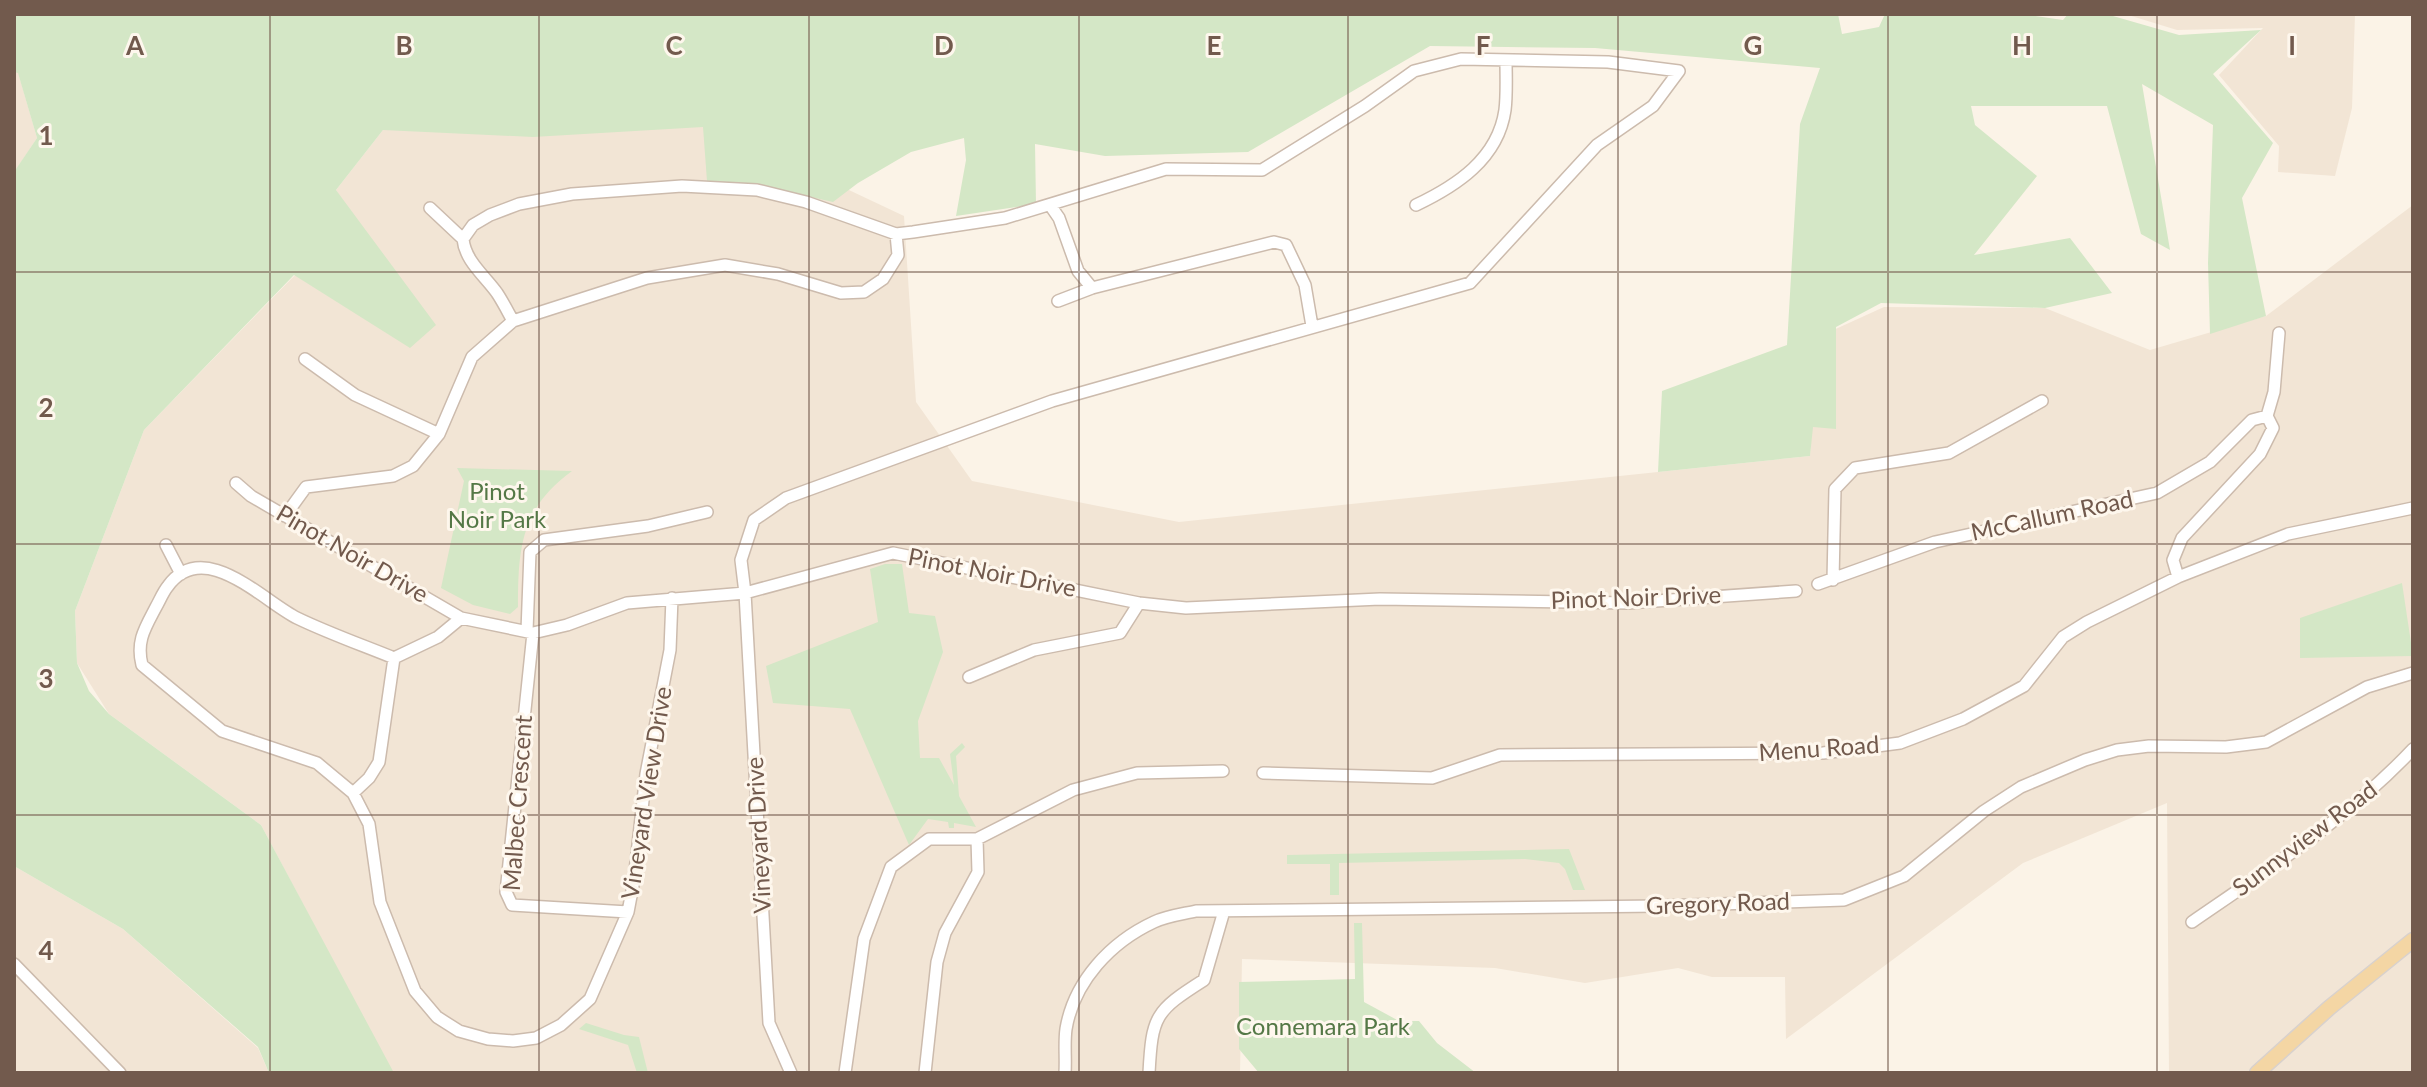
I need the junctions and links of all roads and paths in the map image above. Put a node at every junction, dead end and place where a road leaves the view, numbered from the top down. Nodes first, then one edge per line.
1 (1506, 60) junction
2 (1050, 205) junction
3 (1416, 205) dead end
4 (430, 208) dead end
5 (896, 234) junction
6 (463, 239) junction
7 (1092, 288) junction
8 (1058, 301) dead end
9 (513, 321) junction
10 (1312, 326) junction
11 (2279, 333) dead end
12 (305, 359) dead end
13 (2042, 401) dead end
14 (2267, 416) junction
15 (439, 434) junction
16 (236, 483) dead end
17 (2413, 508) edge
18 (707, 512) dead end
19 (285, 516) junction
20 (166, 545) dead end
21 (181, 574) junction
22 (2178, 577) junction
23 (1833, 580) junction
24 (1818, 584) dead end
25 (1796, 591) dead end
26 (745, 593) junction
27 (672, 598) junction
28 (1139, 603) junction
29 (461, 618) junction
30 (530, 632) junction
31 (394, 658) junction
32 (2413, 673) edge
33 (969, 677) dead end
34 (2413, 749) edge
35 (1223, 771) dead end
36 (1263, 773) dead end
37 (353, 793) junction
38 (977, 839) junction
39 (1224, 911) junction
40 (628, 912) junction
41 (2192, 922) dead end
42 (2413, 940) edge
43 (14, 964) edge
44 (120, 1073) edge
45 (791, 1073) edge
46 (845, 1073) edge
47 (925, 1073) edge
48 (1065, 1073) edge
49 (1149, 1073) edge
50 (2257, 1073) edge

1 - 2 street
1 - 3 street
1 - 10 street, Vineyard Drive
2 - 5 street
2 - 7 street
4 - 6 street
5 - 6 street
5 - 9 street
6 - 9 street
7 - 8 street
7 - 10 street
9 - 15 street
10 - 26 street, Vineyard Drive
11 - 14 street
12 - 15 street
13 - 23 street
14 - 22 street
14 - 23 street, McCallum Road
15 - 19 street
16 - 19 street, Pinot Noir Drive
17 - 22 street, Menu Road
18 - 30 street
19 - 29 street, Pinot Noir Drive
20 - 21 street
21 - 31 street
21 - 37 street, Vineyard View Drive
22 - 36 street, Menu Road
23 - 24 street, McCallum Road
25 - 28 street, Pinot Noir Drive
26 - 27 street, Pinot Noir Drive
26 - 28 street, Pinot Noir Drive
26 - 45 street, Vineyard Drive
27 - 30 street, Pinot Noir Drive
27 - 40 street, Vineyard View Drive
28 - 33 street
29 - 30 street, Pinot Noir Drive
29 - 31 street
30 - 40 street, Malbec Crescent
31 - 37 street
32 - 39 street, Gregory Road
34 - 41 street, Sunnyview Road
35 - 38 street
37 - 40 street, Vineyard View Drive
38 - 46 street
38 - 47 street
39 - 48 street, Gregory Road
39 - 49 street
42 - 50 main road
43 - 44 street

